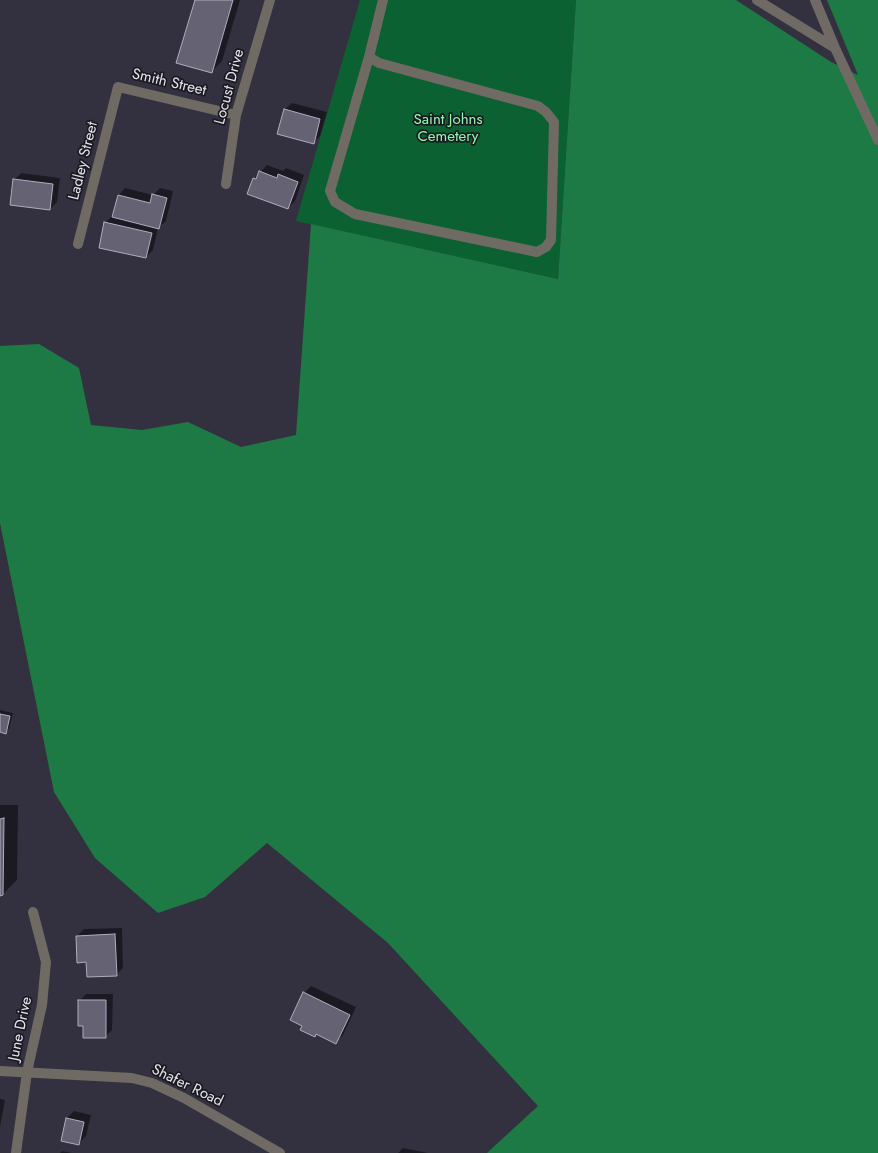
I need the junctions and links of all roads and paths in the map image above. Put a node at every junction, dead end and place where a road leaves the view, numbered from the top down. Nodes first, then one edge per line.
1 (270, 0) edge
2 (383, 0) edge
3 (757, 0) edge
4 (815, 0) edge
5 (835, 48) junction
6 (369, 57) junction
7 (118, 87) joint
8 (236, 115) junction
9 (878, 140) edge
10 (226, 184) dead end
11 (78, 244) dead end
12 (34, 912) dead end
13 (0, 1071) edge
14 (27, 1072) junction
15 (16, 1153) edge
16 (280, 1153) edge

1 - 8 street, Locust Drive
2 - 6 street
3 - 5 street
4 - 5 street
5 - 9 street
6 - 6 street
7 - 8 street, Smith Street
7 - 11 street, Ladley Street
8 - 10 street, Locust Drive
12 - 14 street, June Drive
13 - 14 street, Shafer Road
14 - 15 street, June Drive
14 - 16 street, Shafer Road

